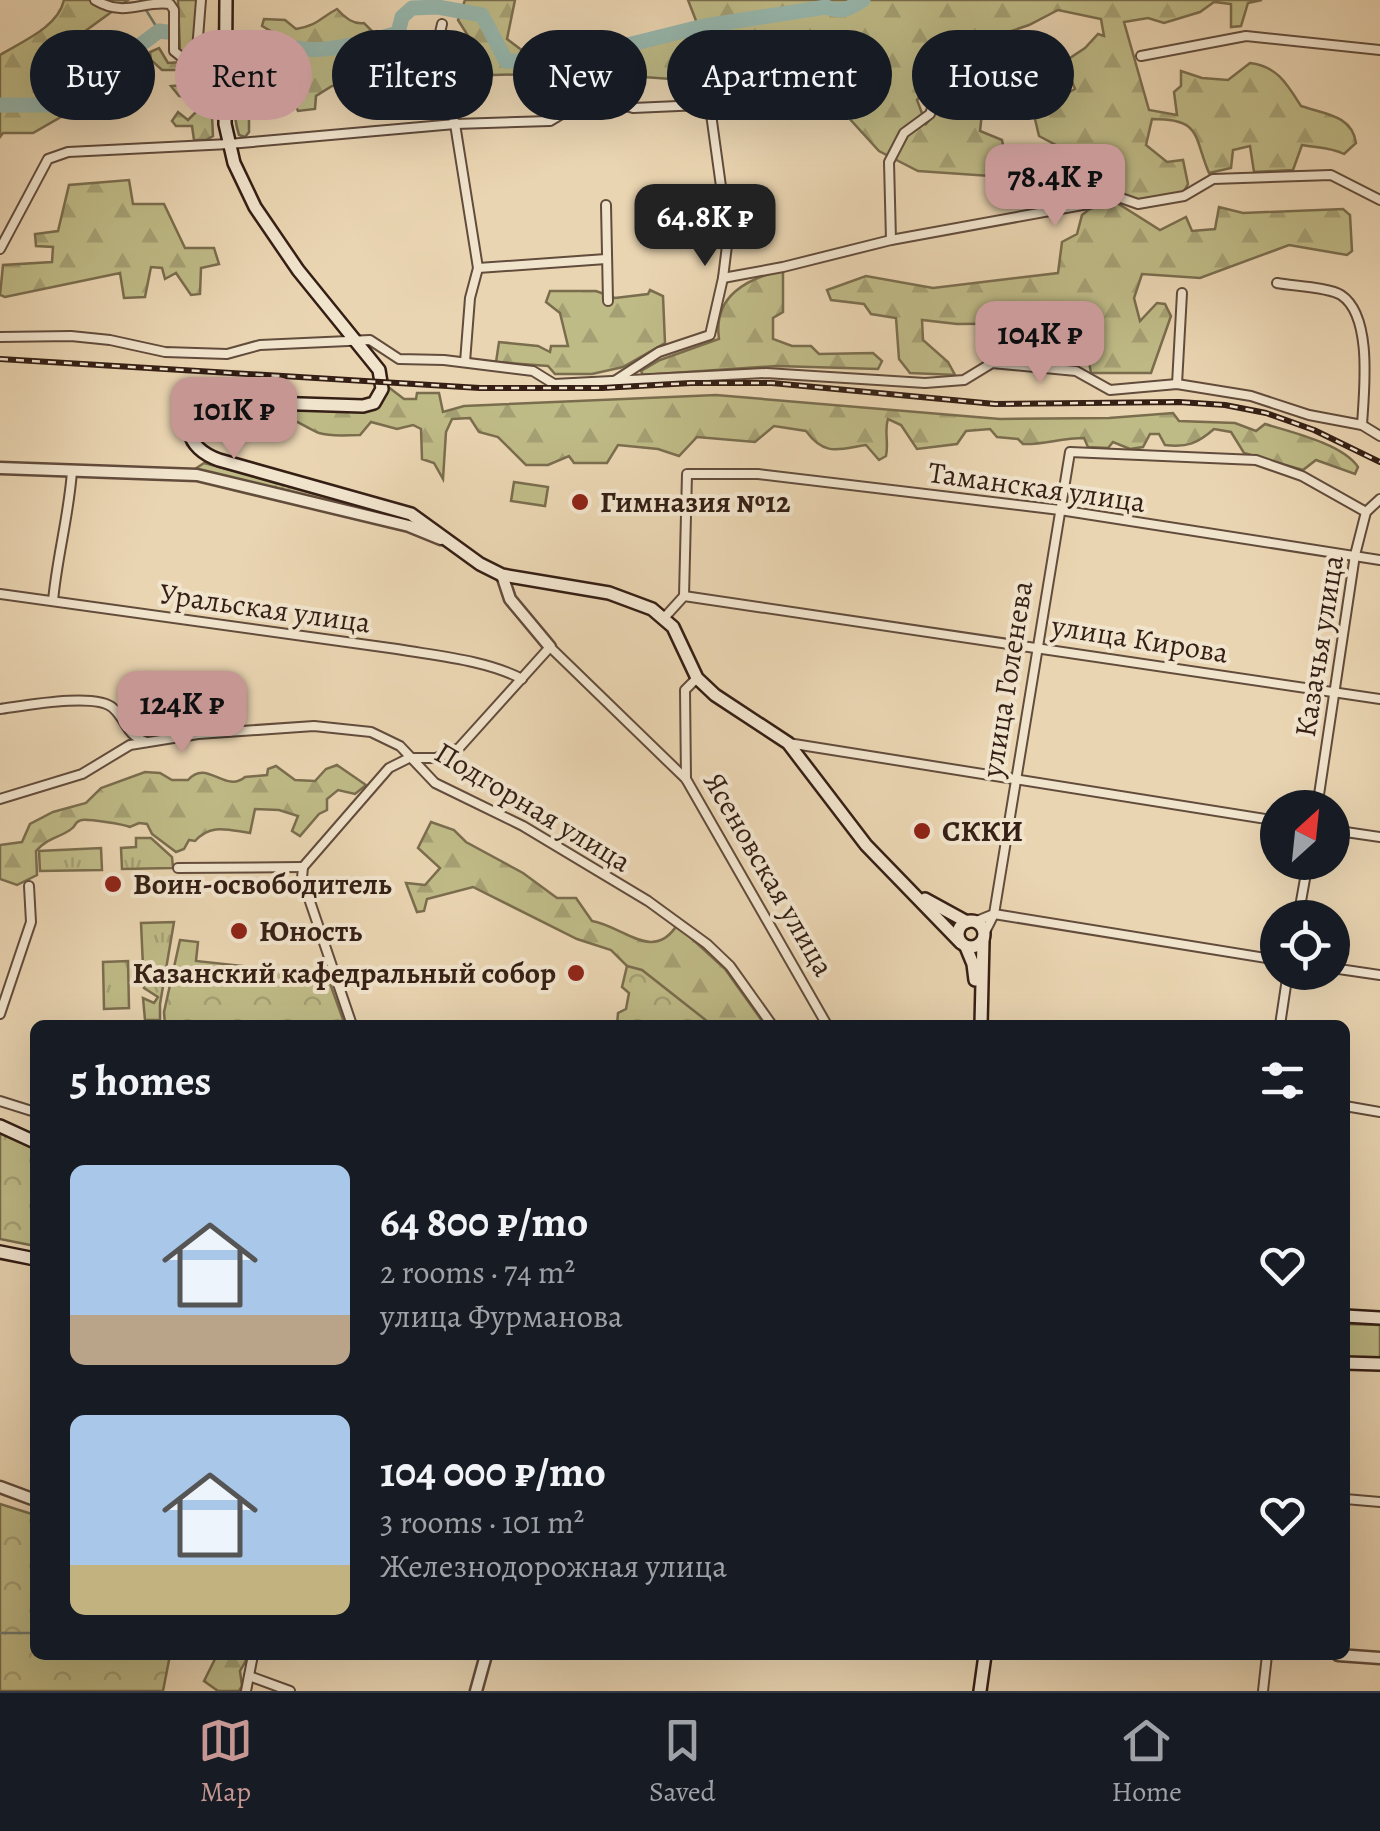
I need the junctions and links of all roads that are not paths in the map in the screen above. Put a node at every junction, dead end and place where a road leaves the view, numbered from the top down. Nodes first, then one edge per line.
1 (95, 0) edge
2 (201, 0) edge
3 (226, 0) edge
4 (442, 24) dead end
5 (1380, 50) edge
6 (1141, 56) dead end
7 (922, 120) edge
8 (455, 124) junction
9 (229, 144) junction
10 (1380, 200) edge
11 (606, 205) dead end
12 (891, 240) junction
13 (0, 248) edge
14 (726, 250) junction
15 (606, 259) junction
16 (478, 268) junction
17 (739, 274) junction
18 (723, 278) junction
19 (1277, 283) dead end
20 (1182, 292) dead end
21 (608, 301) dead end
22 (0, 337) edge
23 (356, 341) junction
24 (464, 362) junction
25 (616, 380) junction
26 (1177, 384) junction
27 (1362, 425) junction
28 (1380, 436) edge
29 (0, 468) edge
30 (72, 471) junction
31 (1380, 499) edge
32 (1060, 510) junction
33 (1366, 512) junction
34 (452, 543) junction
35 (1355, 555) junction
36 (1380, 560) edge
37 (502, 576) junction
38 (0, 594) edge
39 (684, 596) junction
40 (53, 601) junction
41 (664, 618) junction
42 (1039, 646) junction
43 (550, 647) junction
44 (697, 678) junction
45 (522, 679) junction
46 (1332, 692) junction
47 (1380, 699) edge
48 (0, 709) edge
49 (146, 742) junction
50 (788, 743) junction
51 (409, 758) junction
52 (1016, 778) junction
53 (686, 779) junction
54 (1319, 790) edge
55 (0, 798) edge
56 (1260, 818) edge
57 (1350, 833) edge
58 (1380, 837) edge
59 (303, 867) junction
60 (178, 868) dead end
61 (902, 881) junction
62 (29, 886) dead end
63 (994, 914) junction
64 (971, 922) junction
65 (983, 937) junction
66 (964, 945) junction
67 (1260, 957) edge
68 (1350, 971) edge
69 (1380, 975) edge
70 (1285, 990) edge
71 (0, 1014) edge
72 (350, 1020) edge
73 (768, 1020) edge
74 (824, 1020) edge
75 (980, 1020) edge
76 (981, 1020) edge
77 (1281, 1020) edge
78 (0, 1101) edge
79 (1350, 1107) edge
80 (30, 1110) edge
81 (1380, 1112) edge
82 (0, 1126) edge
83 (30, 1140) edge
84 (0, 1252) edge
85 (30, 1258) edge
86 (1350, 1316) edge
87 (1380, 1318) edge
88 (1350, 1362) edge
89 (1380, 1364) edge
90 (0, 1487) edge
91 (30, 1498) edge
92 (1350, 1499) edge
93 (1380, 1502) edge
94 (1350, 1656) edge
95 (1380, 1658) edge
96 (253, 1660) edge
97 (485, 1660) edge
98 (983, 1660) edge
99 (1266, 1660) edge
100 (249, 1676) junction
101 (246, 1691) edge
102 (290, 1691) edge
103 (476, 1691) edge
104 (980, 1691) edge
105 (1263, 1691) edge

1 - 2 street
3 - 9 main road
4 - 8 street
5 - 6 street
7 - 12 street
8 - 9 street
8 - 14 street
8 - 16 street
9 - 13 street
9 - 23 main road
10 - 12 street
11 - 15 street
12 - 17 street
14 - 17 street
14 - 18 street
15 - 16 street
15 - 21 street
16 - 24 street
17 - 18 street
18 - 25 street
19 - 27 street
20 - 26 street
22 - 23 street
23 - 24 street
23 - 34 main road
24 - 25 street
25 - 26 street
26 - 27 street
27 - 28 street
29 - 30 street
30 - 34 street
30 - 40 street
31 - 33 street
32 - 33 street, улица Голенева
32 - 35 street, Таманская улица
32 - 39 street, Таманская улица
32 - 42 street, улица Голенева
33 - 35 street, Казачья улица
34 - 37 main road
35 - 36 street, Таманская улица
35 - 46 street, Казачья улица
37 - 41 main road
37 - 43 street, Ясеновская улица
38 - 40 street, Уральская улица
39 - 41 street
39 - 42 street, улица Кирова
40 - 45 street, Уральская улица
41 - 44 main road
42 - 46 street, улица Кирова
42 - 52 street, улица Голенева
43 - 45 street
43 - 53 street, Ясеновская улица
44 - 50 main road
44 - 53 street
45 - 51 street
46 - 47 street, улица Кирова
46 - 54 street, Казачья улица
48 - 49 street
49 - 51 street, Подгорная улица
49 - 55 street, Подгорная улица
50 - 52 street
50 - 61 main road
51 - 59 street
51 - 73 street, Подгорная улица
52 - 56 street
52 - 63 street, улица Голенева
53 - 74 street, Ясеновская улица
57 - 58 street
59 - 60 street
59 - 72 street
61 - 64 main road
61 - 66 main road
62 - 71 street
63 - 64 street
63 - 65 street, улица Голенева
63 - 67 street
64 - 65 main road
64 - 66 main road
65 - 66 main road
65 - 76 main road, улица Голенева
66 - 75 main road, улица Голенева
68 - 69 street
70 - 77 street
78 - 80 street
79 - 81 street
82 - 83 main road
84 - 85 main road
86 - 87 main road
88 - 89 main road
90 - 91 street
92 - 93 street
94 - 95 street
96 - 100 street
97 - 103 street
98 - 104 main road
99 - 105 street
100 - 101 street
100 - 102 street

